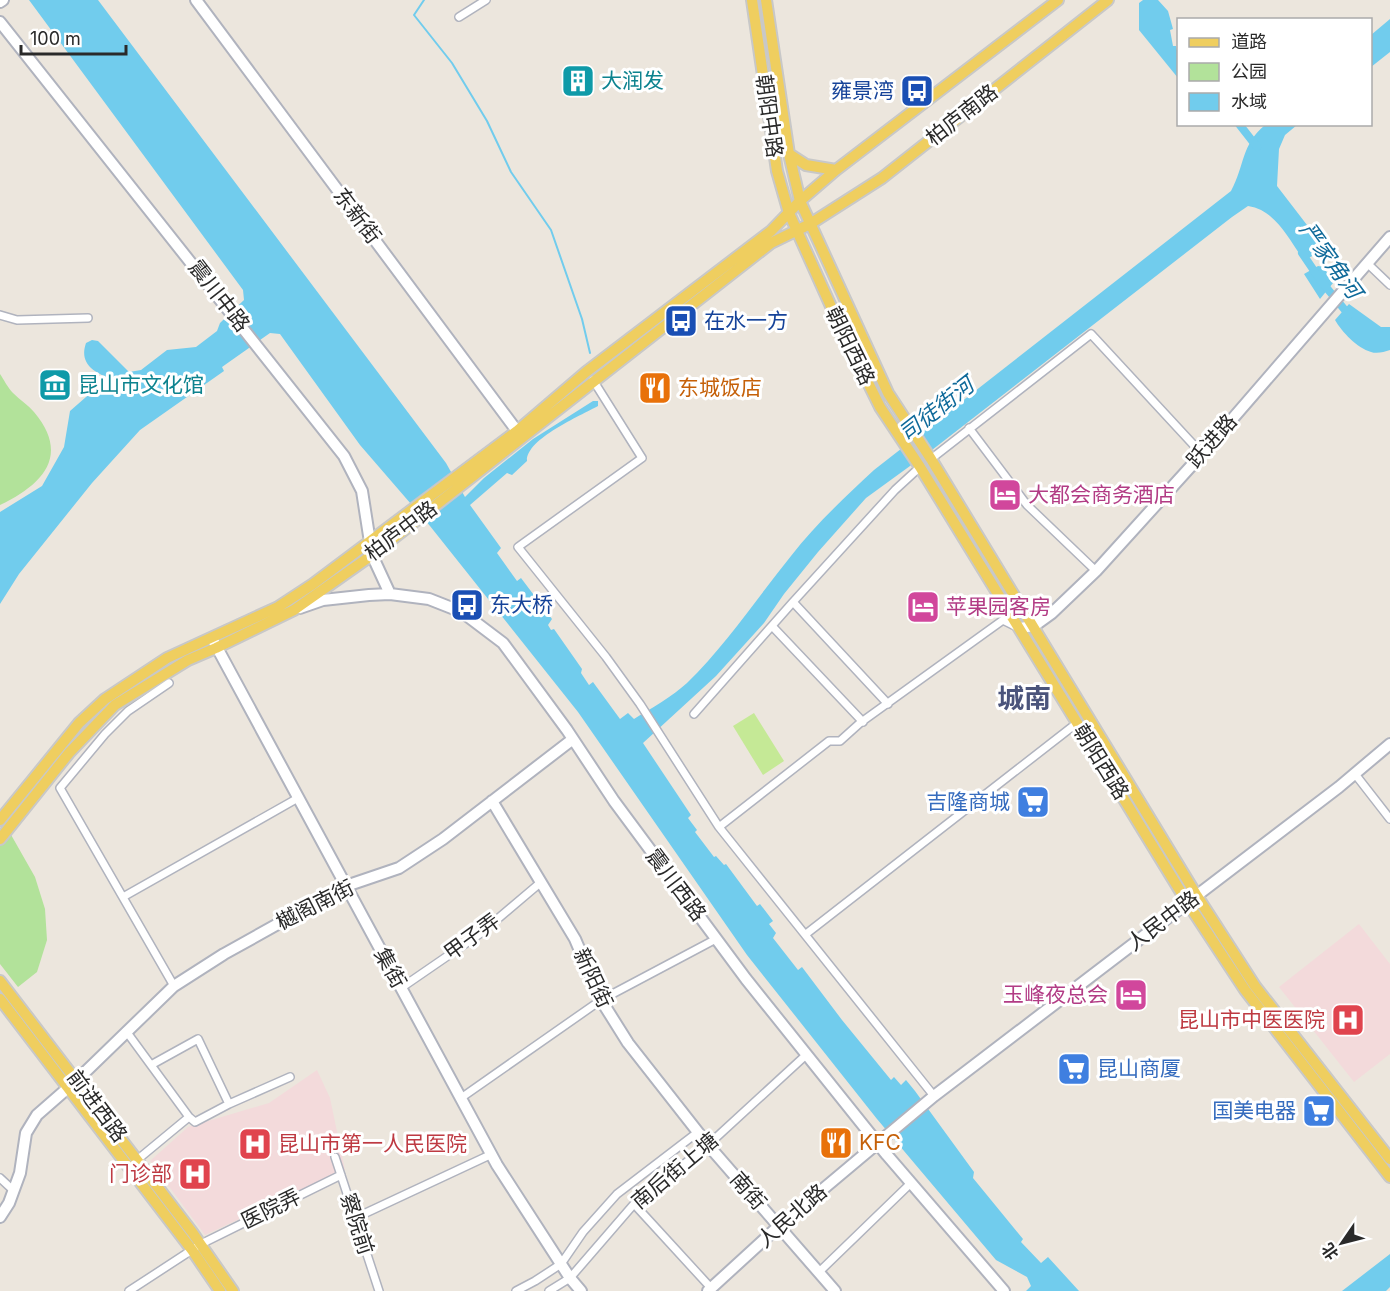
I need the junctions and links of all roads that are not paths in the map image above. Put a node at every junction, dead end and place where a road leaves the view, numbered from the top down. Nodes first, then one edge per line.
1 (196, 0) edge
2 (486, 0) edge
3 (752, 0) edge
4 (766, 0) edge
5 (1058, 0) edge
6 (1108, 0) edge
7 (459, 16) dead end
8 (0, 22) edge
9 (789, 154) junction
10 (836, 170) junction
11 (800, 201) junction
12 (789, 213) junction
13 (810, 224) junction
14 (797, 230) junction
15 (1390, 237) edge
16 (1367, 263) junction
17 (1390, 285) edge
18 (0, 315) edge
19 (88, 318) dead end
20 (593, 380) junction
21 (969, 428) junction
22 (517, 431) junction
23 (1202, 454) junction
24 (930, 457) junction
25 (919, 465) junction
26 (473, 469) junction
27 (368, 542) junction
28 (372, 555) junction
29 (1096, 571) junction
30 (390, 594) junction
31 (793, 602) junction
32 (294, 610) junction
33 (772, 626) junction
34 (1034, 626) junction
35 (1020, 628) junction
36 (212, 637) junction
37 (216, 648) junction
38 (169, 683) dead end
39 (888, 704) junction
40 (694, 714) dead end
41 (863, 722) junction
42 (1077, 723) junction
43 (573, 739) junction
44 (1390, 744) edge
45 (1354, 774) junction
46 (298, 798) junction
47 (492, 801) junction
48 (1390, 819) edge
49 (0, 820) edge
50 (719, 827) junction
51 (0, 839) edge
52 (540, 884) junction
53 (346, 886) junction
54 (1197, 896) junction
55 (123, 897) junction
56 (1187, 902) junction
57 (806, 934) junction
58 (716, 939) junction
59 (0, 981) edge
60 (174, 986) junction
61 (401, 988) junction
62 (0, 999) edge
63 (601, 1000) junction
64 (8, 1009) edge
65 (126, 1031) junction
66 (806, 1056) junction
67 (151, 1065) junction
68 (290, 1077) dead end
69 (73, 1083) junction
70 (934, 1096) junction
71 (461, 1098) junction
72 (229, 1104) junction
73 (189, 1117) junction
74 (698, 1132) junction
75 (877, 1143) junction
76 (708, 1145) junction
77 (492, 1154) junction
78 (335, 1157) dead end
79 (1390, 1159) edge
80 (138, 1160) junction
81 (341, 1175) junction
82 (1390, 1177) edge
83 (0, 1178) edge
84 (911, 1183) junction
85 (14, 1191) junction
86 (634, 1204) junction
87 (0, 1217) edge
88 (355, 1218) junction
89 (779, 1226) junction
90 (196, 1247) junction
91 (561, 1263) junction
92 (819, 1272) junction
93 (570, 1278) junction
94 (710, 1290) edge
95 (129, 1291) edge
96 (220, 1291) edge
97 (233, 1291) edge
98 (379, 1291) edge
99 (516, 1291) edge
100 (549, 1291) edge
101 (581, 1291) edge
102 (835, 1291) edge
103 (1004, 1291) edge

1 - 22 street, 东新街
2 - 7 street
3 - 12 main road, 朝阳中路
4 - 9 main road, 朝阳中路
5 - 10 main road, 柏庐南路
6 - 13 main road, 柏庐南路
8 - 27 street, 震川中路
9 - 10 main road
9 - 11 main road, 朝阳中路
10 - 11 main road, 柏庐南路
11 - 12 main road, 柏庐中路
11 - 13 main road, 朝阳中路
12 - 14 main road, 朝阳中路
12 - 22 main road, 柏庐中路
13 - 14 main road, 柏庐中路
13 - 24 main road, 朝阳西路
14 - 20 main road, 柏庐中路
14 - 25 main road, 朝阳西路
15 - 16 street, 跃进路
16 - 17 street
16 - 23 street, 跃进路
18 - 19 street
20 - 26 main road, 柏庐中路
20 - 50 street
21 - 23 street
21 - 24 street
21 - 29 street
22 - 26 main road, 柏庐中路
23 - 29 street, 跃进路
24 - 34 main road, 朝阳西路
25 - 31 street
25 - 35 main road, 朝阳西路
26 - 27 main road, 柏庐中路
26 - 28 main road, 柏庐中路
27 - 28 street, 震川中路
27 - 36 main road, 柏庐中路
28 - 30 street, 震川中路
28 - 32 main road, 柏庐中路
29 - 34 street, 跃进路
30 - 32 street, 震川西路
30 - 43 street, 震川西路
31 - 33 street
31 - 39 street
32 - 37 main road, 柏庐中路
33 - 40 street
33 - 41 street
34 - 35 street, 跃进路
34 - 54 main road, 朝阳西路
35 - 39 street
35 - 42 main road, 朝阳西路
36 - 37 street, 集街
36 - 49 main road, 柏庐中路
37 - 46 street, 集街
37 - 51 main road, 柏庐中路
38 - 55 street
39 - 41 street
41 - 50 street
42 - 56 main road, 朝阳西路
42 - 57 street
43 - 47 street, 樾阁南街
43 - 58 street, 震川西路
44 - 45 street, 人民中路
45 - 48 street
45 - 54 street, 人民中路
46 - 53 street, 集街
46 - 55 street
47 - 52 street, 新阳街
47 - 53 street, 樾阁南街
50 - 57 street
52 - 61 street, 甲子弄
52 - 63 street, 新阳街
53 - 60 street, 樾阁南街
53 - 61 street, 集街
54 - 56 street, 人民中路
54 - 79 main road, 朝阳西路
55 - 60 street
56 - 70 street, 人民中路
56 - 82 main road, 朝阳西路
57 - 70 street
58 - 63 street
58 - 66 street, 震川西路
59 - 64 main road, 前进西路
60 - 65 street, 樾阁南街
61 - 71 street, 集街
62 - 64 main road, 前进西路
63 - 71 street
63 - 74 street, 新阳街
64 - 69 main road, 前进西路
65 - 67 street
65 - 69 street, 樾阁南街
66 - 75 street, 震川西路
66 - 76 street, 南后街上塘
67 - 72 street
67 - 73 street
68 - 72 street
69 - 80 main road, 前进西路
69 - 85 street, 樾阁南街
69 - 90 main road, 前进西路
70 - 75 street, 人民中路
71 - 77 street, 集街
72 - 73 street
73 - 80 street
74 - 76 street, 新阳街
74 - 91 street
75 - 84 street, 震川西路
75 - 89 street, 人民北路
76 - 86 street, 南后街上塘
76 - 89 street, 南街
77 - 88 street
77 - 91 street, 集街
78 - 81 street, 察院前
80 - 90 main road, 前进西路
81 - 88 street, 察院前
81 - 90 street, 医院弄
83 - 85 street
84 - 92 street
84 - 103 street, 震川西路
85 - 87 street, 樾阁南街
86 - 93 street, 南后街上塘
86 - 94 street
88 - 98 street, 察院前
89 - 92 street, 南街
89 - 94 street, 人民北路
90 - 95 street, 医院弄
90 - 96 main road, 前进西路
90 - 97 main road, 前进西路
91 - 93 street, 集街
91 - 99 street
92 - 102 street, 南街
93 - 100 street, 南后街上塘
93 - 101 street, 集街

